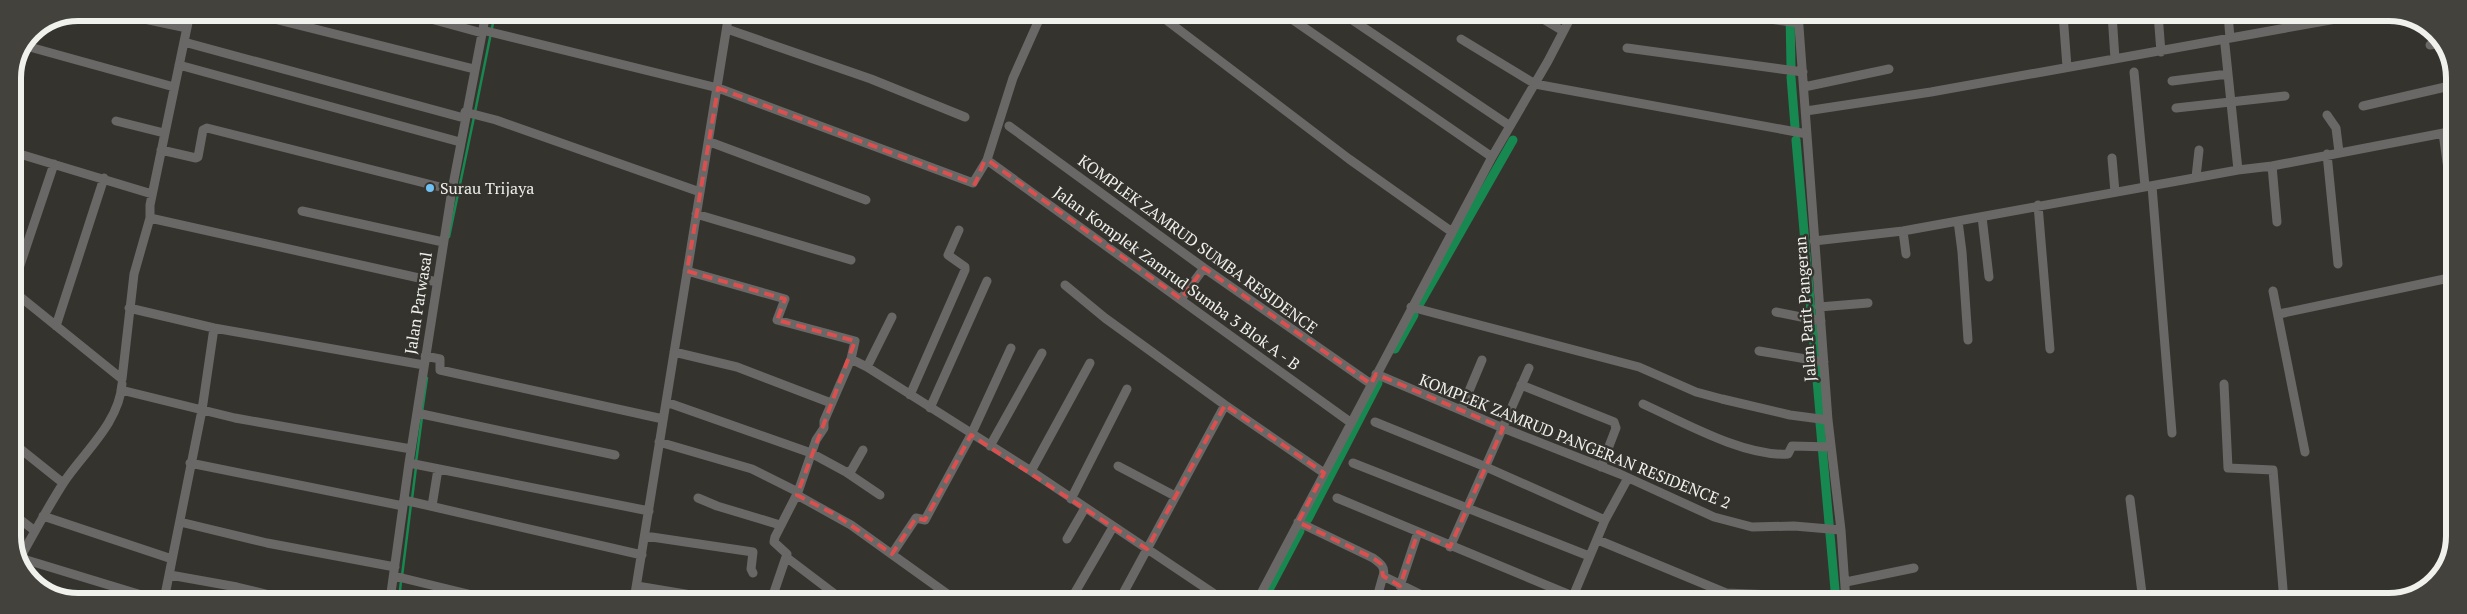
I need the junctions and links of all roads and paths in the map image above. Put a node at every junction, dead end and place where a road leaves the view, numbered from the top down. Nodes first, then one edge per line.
1 (156, 21) edge
2 (188, 21) edge
3 (283, 21) edge
4 (442, 21) edge
5 (485, 21) edge
6 (728, 21) edge
7 (1038, 21) edge
8 (1168, 21) edge
9 (1295, 21) edge
10 (1354, 21) edge
11 (1546, 21) edge
12 (1569, 21) edge
13 (1777, 21) edge
14 (1790, 21) edge
15 (1797, 21) edge
16 (2064, 21) edge
17 (2112, 21) edge
18 (2159, 21) edge
19 (2228, 21) edge
20 (2309, 21) edge
21 (187, 28) junction
22 (727, 29) junction
23 (483, 31) junction
24 (1563, 31) junction
25 (1461, 39) dead end
26 (184, 42) junction
27 (2227, 42) junction
28 (2434, 44) edge
29 (2430, 45) dead end
30 (31, 47) edge
31 (1627, 48) dead end
32 (2161, 52) junction
33 (2115, 59) junction
34 (179, 65) junction
35 (2067, 67) junction
36 (474, 69) junction
37 (1889, 69) dead end
38 (1803, 72) junction
39 (2134, 72) dead end
40 (2228, 74) junction
41 (2172, 81) dead end
42 (1535, 84) junction
43 (1804, 86) junction
44 (174, 87) junction
45 (2446, 87) edge
46 (718, 88) junction
47 (2285, 96) dead end
48 (2230, 103) junction
49 (2362, 106) dead end
50 (2176, 108) dead end
51 (1806, 111) junction
52 (470, 114) junction
53 (2327, 115) dead end
54 (965, 117) dead end
55 (116, 121) dead end
56 (1009, 126) dead end
57 (1510, 126) junction
58 (2446, 132) edge
59 (164, 133) junction
60 (2443, 133) junction
61 (1807, 134) junction
62 (460, 142) junction
63 (710, 142) junction
64 (161, 150) junction
65 (2199, 150) dead end
66 (2339, 152) junction
67 (21, 154) edge
68 (2327, 154) junction
69 (2446, 155) edge
70 (1492, 157) junction
71 (2112, 158) dead end
72 (987, 160) junction
73 (54, 164) junction
74 (2272, 166) junction
75 (2238, 170) junction
76 (2196, 177) junction
77 (104, 178) junction
78 (2149, 186) junction
79 (452, 190) junction
80 (700, 192) junction
81 (2115, 192) junction
82 (152, 194) junction
83 (866, 200) dead end
84 (2038, 205) junction
85 (302, 211) dead end
86 (696, 214) junction
87 (1982, 217) junction
88 (150, 218) junction
89 (1958, 221) junction
90 (2277, 222) dead end
91 (959, 230) dead end
92 (1902, 231) junction
93 (1452, 232) junction
94 (1814, 241) junction
95 (443, 242) junction
96 (1906, 254) dead end
97 (851, 260) dead end
98 (21, 262) edge
99 (2338, 264) dead end
100 (1204, 268) junction
101 (687, 270) junction
102 (1989, 277) dead end
103 (2446, 280) edge
104 (987, 281) dead end
105 (437, 282) junction
106 (1064, 285) dead end
107 (2274, 291) dead end
108 (21, 298) edge
109 (1181, 299) junction
110 (1868, 303) dead end
111 (1819, 307) junction
112 (129, 308) junction
113 (1412, 308) junction
114 (1776, 312) dead end
115 (2279, 314) junction
116 (892, 317) dead end
117 (1818, 321) junction
118 (56, 326) junction
119 (214, 328) junction
120 (1968, 340) dead end
121 (1011, 348) dead end
122 (2050, 349) dead end
123 (1759, 351) dead end
124 (674, 352) junction
125 (1042, 353) dead end
126 (851, 360) junction
127 (1482, 360) dead end
128 (424, 361) junction
129 (1090, 362) dead end
130 (1824, 362) junction
131 (867, 367) junction
132 (1529, 368) dead end
133 (1376, 374) junction
134 (122, 379) junction
135 (1370, 384) junction
136 (2224, 384) dead end
137 (1521, 385) junction
138 (1127, 389) dead end
139 (121, 390) junction
140 (910, 395) junction
141 (666, 402) junction
142 (831, 403) junction
143 (1643, 404) dead end
144 (1225, 405) junction
145 (930, 408) junction
146 (202, 410) junction
147 (1461, 410) junction
148 (423, 415) junction
149 (663, 419) junction
150 (1828, 420) junction
151 (1350, 422) junction
152 (1375, 422) dead end
153 (1503, 428) junction
154 (2172, 433) dead end
155 (971, 435) junction
156 (659, 442) junction
157 (990, 446) junction
158 (1831, 447) junction
159 (411, 449) junction
160 (21, 450) edge
161 (863, 450) dead end
162 (2305, 452) dead end
163 (812, 453) junction
164 (615, 455) dead end
165 (190, 463) junction
166 (1352, 463) dead end
167 (416, 465) junction
168 (1118, 466) dead end
169 (1486, 467) junction
170 (1601, 467) junction
171 (438, 469) junction
172 (1030, 471) junction
173 (846, 472) junction
174 (1324, 473) junction
175 (1628, 478) junction
176 (63, 483) junction
177 (798, 494) junction
178 (880, 496) dead end
179 (1175, 496) junction
180 (698, 498) dead end
181 (1337, 498) dead end
182 (1071, 499) junction
183 (2130, 499) dead end
184 (407, 502) junction
185 (432, 506) junction
186 (1468, 507) junction
187 (1085, 508) junction
188 (649, 511) junction
189 (43, 516) junction
190 (21, 520) edge
191 (1605, 520) junction
192 (180, 522) junction
193 (1298, 522) junction
194 (780, 525) junction
195 (1113, 527) junction
196 (1838, 529) junction
197 (35, 531) junction
198 (1418, 532) junction
199 (645, 536) junction
200 (1067, 539) dead end
201 (1598, 540) junction
202 (1450, 547) junction
203 (1148, 549) junction
204 (24, 551) edge
205 (892, 554) junction
206 (642, 555) junction
207 (1589, 556) junction
208 (786, 557) junction
209 (172, 559) junction
210 (27, 560) edge
211 (1914, 568) dead end
212 (395, 571) junction
213 (753, 573) dead end
214 (170, 575) junction
215 (1383, 576) junction
216 (1846, 582) junction
217 (637, 586) junction
218 (1400, 586) junction
219 (135, 593) edge
220 (166, 593) edge
221 (260, 593) edge
222 (391, 593) edge
223 (466, 593) edge
224 (636, 593) edge
225 (682, 593) edge
226 (774, 593) edge
227 (833, 593) edge
228 (946, 593) edge
229 (1075, 593) edge
230 (1123, 593) edge
231 (1213, 593) edge
232 (1261, 593) edge
233 (1378, 593) edge
234 (1416, 593) edge
235 (1566, 593) edge
236 (1572, 593) edge
237 (1716, 593) edge
238 (1845, 593) edge
239 (2142, 593) edge
240 (2283, 593) edge

1 - 21 street
2 - 21 street
3 - 36 street
4 - 23 street
5 - 23 street, Jalan Parwasal
6 - 22 street
7 - 72 street
8 - 93 street
9 - 70 street
10 - 57 street
11 - 24 street
12 - 24 street
13 - 14 street
15 - 38 street, Jalan Parit Pangeran
16 - 35 street
17 - 33 street
18 - 32 street
19 - 27 street
20 - 27 street
21 - 26 street
22 - 46 street
22 - 54 street
23 - 36 street, Jalan Parwasal
23 - 46 street
24 - 42 street
25 - 42 street
26 - 34 street
26 - 52 street
27 - 32 street
27 - 40 street
28 - 29 street
30 - 44 street
31 - 38 street
32 - 33 street
33 - 35 street
34 - 44 street
34 - 62 street
35 - 51 street
36 - 52 street, Jalan Parwasal
37 - 43 street
38 - 43 street, Jalan Parit Pangeran
39 - 78 street
40 - 41 street
40 - 48 street
42 - 57 street
42 - 61 street
43 - 51 street, Jalan Parit Pangeran
44 - 59 street
45 - 49 street
46 - 63 street
46 - 72 street
47 - 48 street
48 - 50 street
48 - 75 street
51 - 61 street, Jalan Parit Pangeran
52 - 62 street, Jalan Parwasal
52 - 80 street
53 - 66 street
55 - 59 street
56 - 100 street, KOMPLEK ZAMRUD SUMBA RESIDENCE
57 - 70 street
58 - 60 street
59 - 64 street
60 - 66 street
60 - 69 street
61 - 94 street, Jalan Parit Pangeran
62 - 79 street, Jalan Parwasal
63 - 80 street
63 - 83 street
64 - 79 street
64 - 82 street
65 - 76 street
66 - 68 street
67 - 73 street
68 - 74 street
68 - 99 street
70 - 93 street
71 - 81 street
72 - 109 street, Jalan Komplek Zamrud Sumba 3 Blok A - B
73 - 77 street
73 - 98 street
74 - 75 street
74 - 90 street
75 - 76 street
76 - 78 street
77 - 82 street
77 - 118 street
78 - 81 street
78 - 154 street
79 - 95 street, Jalan Parwasal
80 - 86 street
81 - 84 street
82 - 88 street
84 - 87 street
84 - 122 street
85 - 95 street
86 - 97 street
86 - 101 street
87 - 89 street
87 - 102 street
88 - 105 street
88 - 112 street
89 - 92 street
89 - 120 street
91 - 140 street
92 - 94 street
92 - 96 street
93 - 113 street
94 - 111 street, Jalan Parit Pangeran
95 - 105 street, Jalan Parwasal
100 - 109 street
100 - 135 street, KOMPLEK ZAMRUD SUMBA RESIDENCE
101 - 124 street
101 - 126 street
103 - 115 street
104 - 145 street
105 - 128 street, Jalan Parwasal
106 - 144 street
107 - 115 street
108 - 118 street
109 - 151 street, Jalan Komplek Zamrud Sumba 3 Blok A - B
110 - 111 street
111 - 117 street, Jalan Parit Pangeran
112 - 119 street
112 - 134 street
113 - 133 street
113 - 150 street
114 - 117 street
115 - 162 street
116 - 131 street
117 - 130 street, Jalan Parit Pangeran
118 - 134 street
119 - 128 street
119 - 146 street
121 - 155 street
123 - 130 street
124 - 141 street
124 - 142 street
125 - 157 street
126 - 131 street
126 - 142 street
127 - 147 street
128 - 148 street, Jalan Parwasal
128 - 149 street
129 - 172 street
130 - 150 street, Jalan Parit Pangeran
131 - 140 street
132 - 137 street
133 - 135 street
133 - 147 street, KOMPLEK ZAMRUD PANGERAN RESIDENCE 2
134 - 139 street
135 - 151 street
136 - 240 street
137 - 153 street
137 - 170 street
138 - 182 street
139 - 146 street
139 - 176 street
140 - 145 street
141 - 149 street
141 - 163 street
142 - 163 street
143 - 158 street
144 - 174 street
144 - 179 street
145 - 155 street
146 - 159 street
146 - 165 street
147 - 153 street, KOMPLEK ZAMRUD PANGERAN RESIDENCE 2
148 - 159 street, Jalan Parwasal
148 - 164 street
149 - 156 street
150 - 158 street, Jalan Parit Pangeran
151 - 174 street
152 - 169 street
153 - 169 street
153 - 170 street, KOMPLEK ZAMRUD PANGERAN RESIDENCE 2
155 - 157 street
155 - 205 street
156 - 177 street
156 - 188 street
157 - 172 street
158 - 196 street, Jalan Parit Pangeran
159 - 167 street, Jalan Parwasal
160 - 176 street
161 - 173 street
163 - 173 street
163 - 177 street
165 - 184 street
165 - 192 street
166 - 186 street
167 - 171 street
167 - 184 street, Jalan Parwasal
168 - 179 street
169 - 186 street
169 - 191 street
170 - 175 street, KOMPLEK ZAMRUD PANGERAN RESIDENCE 2
171 - 185 street
171 - 188 street
172 - 182 street
173 - 178 street
174 - 193 street
175 - 191 street
175 - 196 street, KOMPLEK ZAMRUD PANGERAN RESIDENCE 2
176 - 189 street
177 - 194 street
177 - 205 street
179 - 203 street
180 - 194 street
181 - 198 street
182 - 187 street
183 - 239 street
184 - 185 street
184 - 212 street, Jalan Parwasal
185 - 206 street
186 - 202 street
186 - 207 street
187 - 195 street
187 - 200 street
188 - 199 street
189 - 197 street
189 - 209 street
190 - 197 street
191 - 201 street
192 - 209 street
192 - 212 street
193 - 215 street
193 - 232 street
194 - 208 street
195 - 203 street
195 - 229 street
196 - 216 street, Jalan Parit Pangeran
197 - 204 street
198 - 202 street
198 - 218 street
199 - 206 street
199 - 213 street
201 - 207 street
201 - 237 street
202 - 235 street
203 - 230 street
203 - 231 street
205 - 228 street
206 - 217 street
207 - 236 street
208 - 226 street
208 - 227 street
209 - 214 street
210 - 219 street
211 - 216 street
212 - 222 street, Jalan Parwasal
212 - 223 street
214 - 220 street
214 - 221 street
215 - 218 street
215 - 233 street
216 - 238 street, Jalan Parit Pangeran
217 - 224 street
217 - 225 street
218 - 234 street

